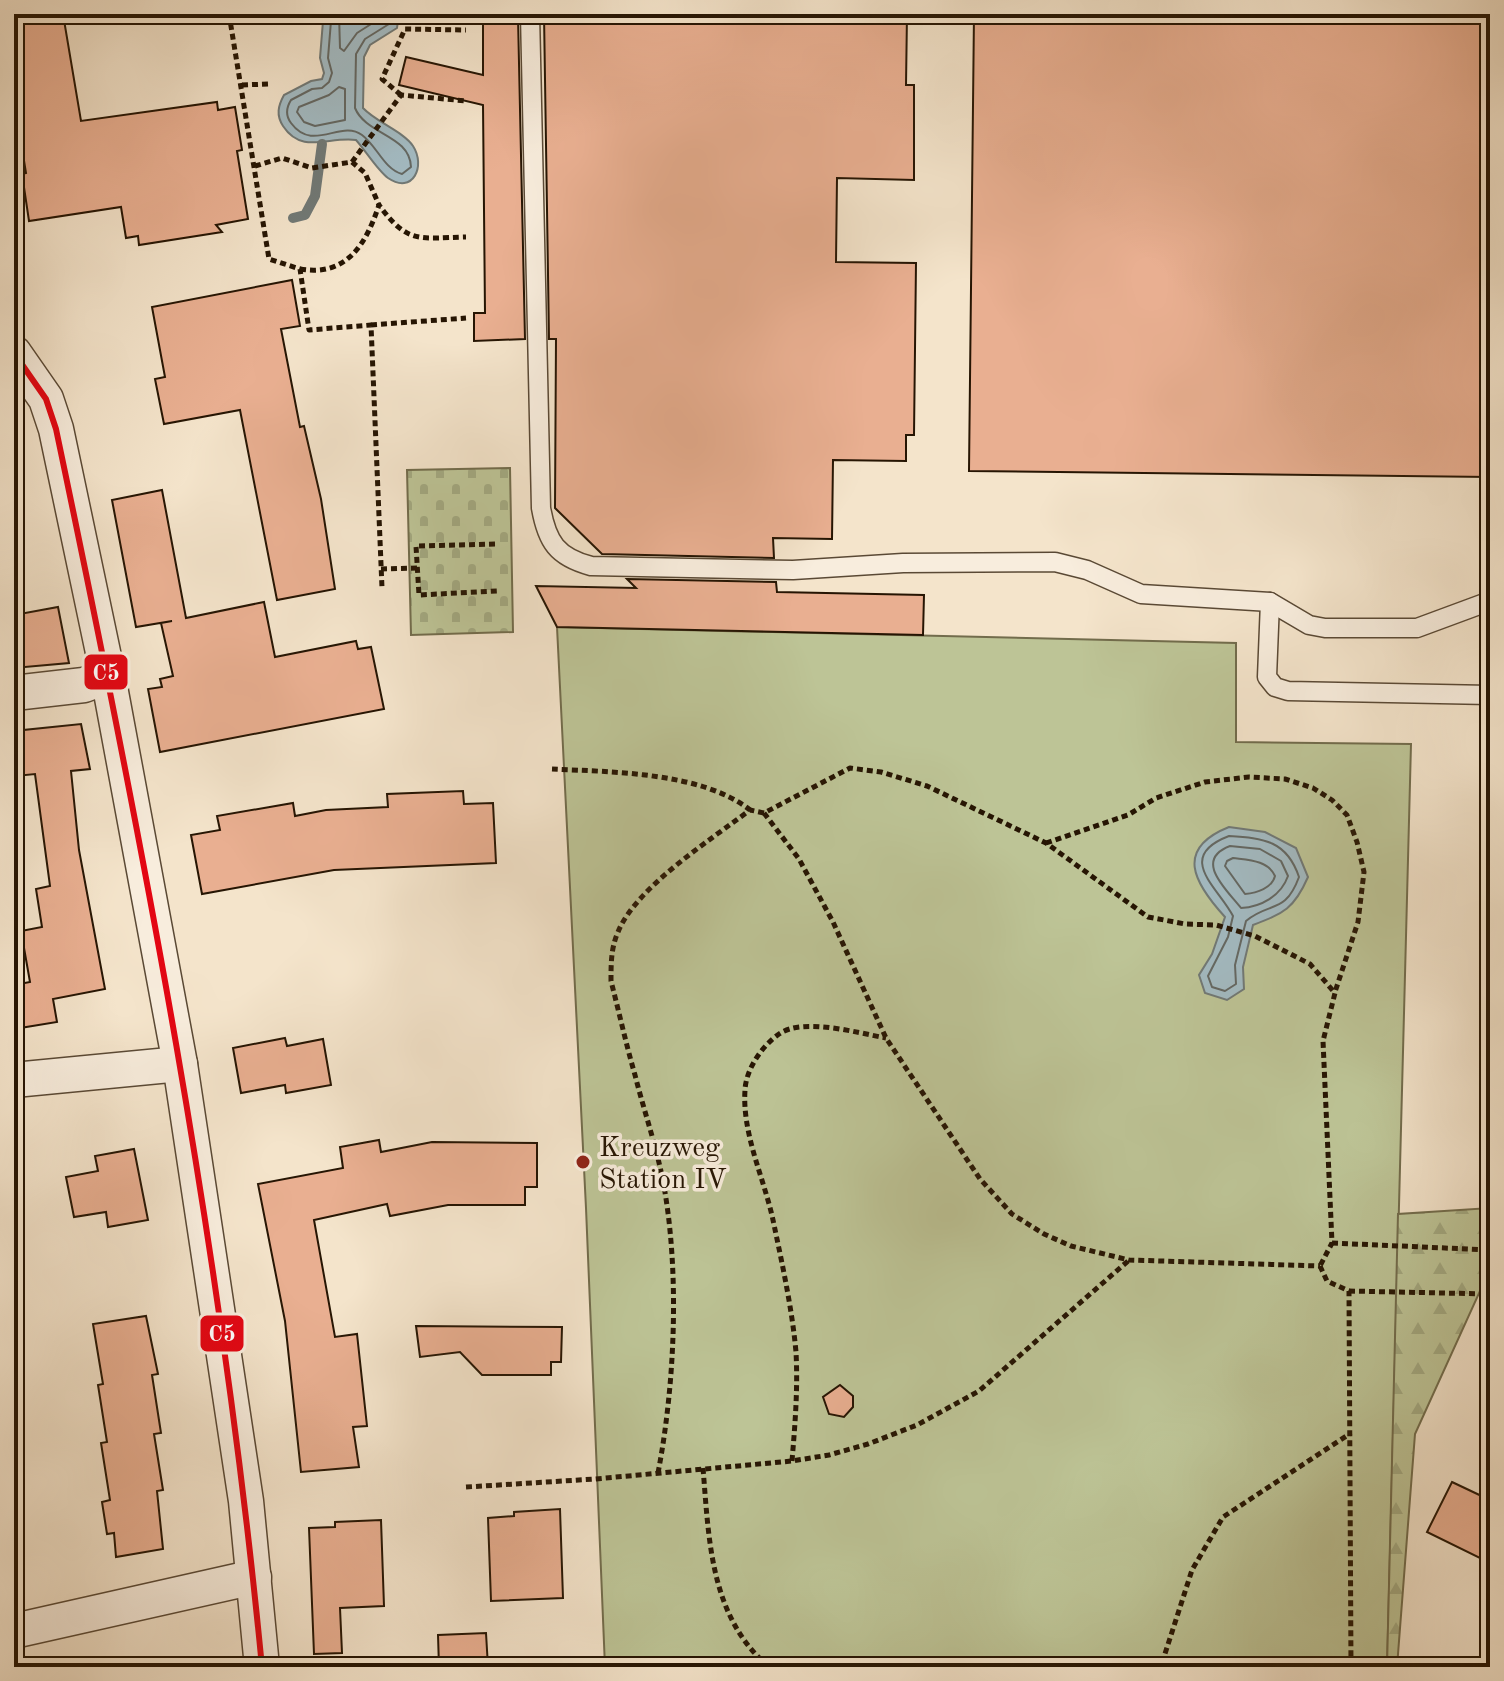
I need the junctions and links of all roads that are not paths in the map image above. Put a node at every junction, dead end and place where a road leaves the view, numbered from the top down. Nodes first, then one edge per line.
1 (530, 14) edge
2 (19, 369) edge
3 (1490, 601) edge
4 (1270, 602) junction
5 (108, 676) junction
6 (14, 693) edge
7 (1490, 695) edge
8 (180, 1064) junction
9 (14, 1080) edge
10 (254, 1577) junction
11 (14, 1631) edge
12 (262, 1667) edge

1 - 4 lane
2 - 5 street
3 - 4 lane
4 - 7 lane
5 - 6 street
5 - 8 street
8 - 9 street
8 - 10 street
10 - 11 street
10 - 12 street

